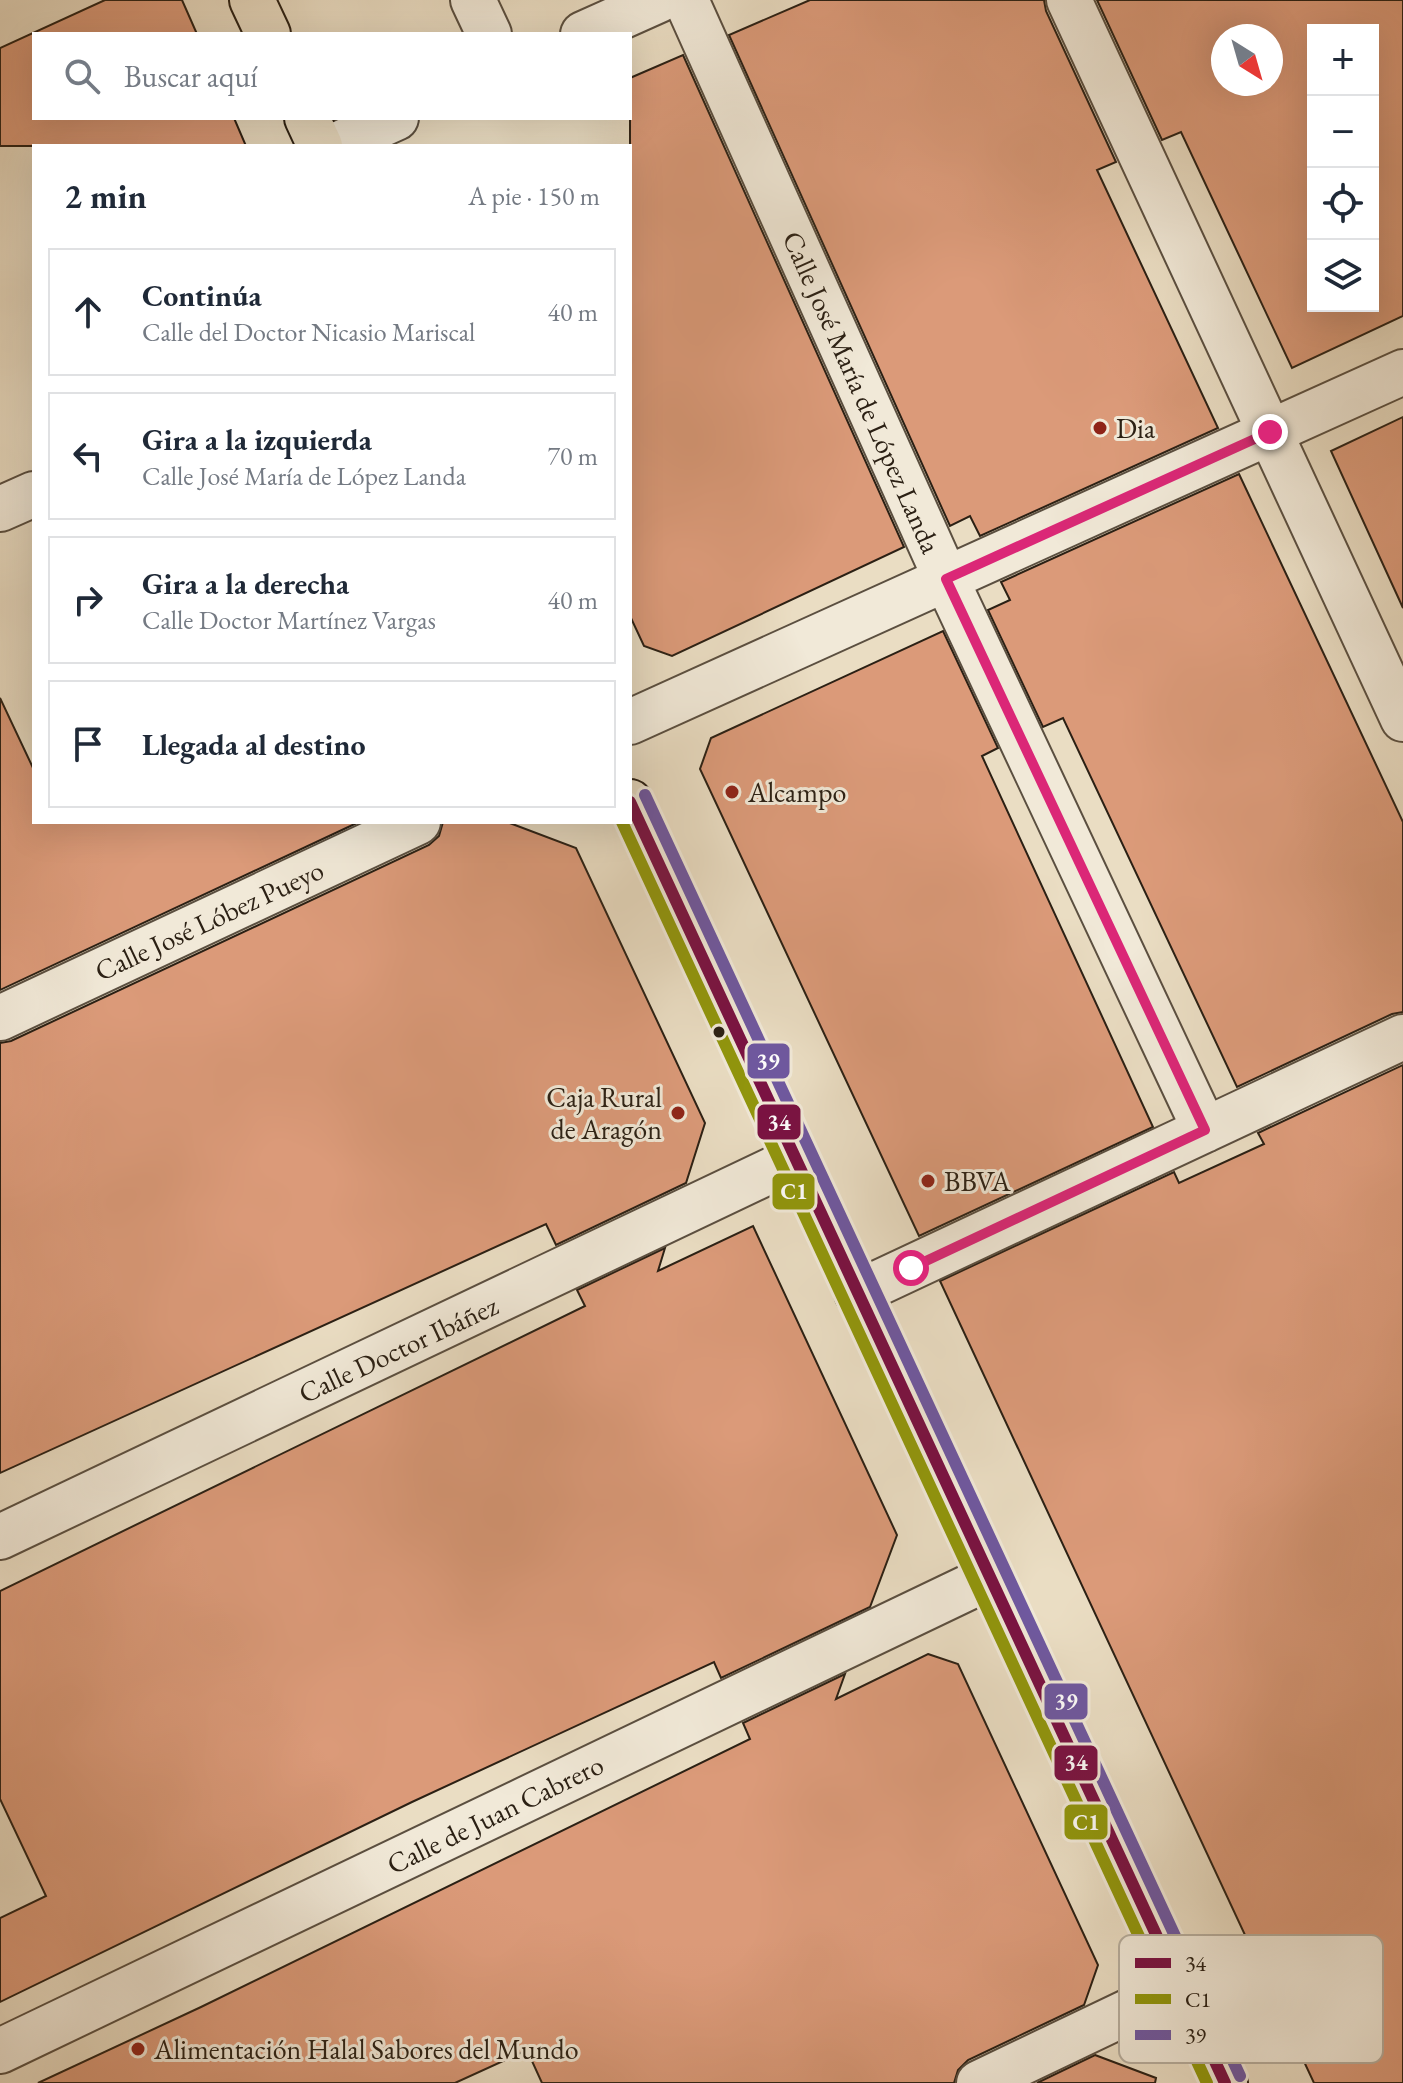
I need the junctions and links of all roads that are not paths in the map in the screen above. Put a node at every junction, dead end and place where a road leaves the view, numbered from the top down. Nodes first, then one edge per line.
1 (252, 0) edge
2 (473, 0) edge
3 (659, 0) edge
4 (686, 0) edge
5 (1069, 0) edge
6 (267, 32) edge
7 (488, 32) edge
8 (587, 32) edge
9 (308, 120) edge
10 (392, 120) edge
11 (319, 144) edge
12 (338, 144) edge
13 (1403, 372) edge
14 (1270, 432) junction
15 (32, 495) edge
16 (0, 509) edge
17 (946, 579) junction
18 (1403, 719) edge
19 (632, 721) edge
20 (632, 806) edge
21 (414, 824) edge
22 (0, 1018) edge
23 (1403, 1037) edge
24 (1205, 1130) junction
25 (795, 1159) junction
26 (857, 1293) junction
27 (0, 1537) edge
28 (990, 1577) junction
29 (1156, 1935) edge
30 (1119, 2016) edge
31 (0, 2051) edge
32 (1216, 2063) edge
33 (979, 2083) edge
34 (1225, 2083) edge

1 - 6 main road
2 - 7 street
3 - 8 street
4 - 17 street, Calle José María de López Landa
5 - 14 street
9 - 11 main road
10 - 12 street
13 - 14 street
14 - 17 street
14 - 18 street
15 - 16 street
17 - 19 street
17 - 24 street, Calle José María de López Landa
20 - 25 main road
21 - 22 street, Calle José Lóbez Pueyo
23 - 24 street
24 - 26 street
25 - 26 main road
25 - 27 street, Calle Doctor Ibáñez
26 - 28 main road
28 - 29 main road
28 - 31 street, Calle de Juan Cabrero
30 - 33 street
32 - 34 main road

